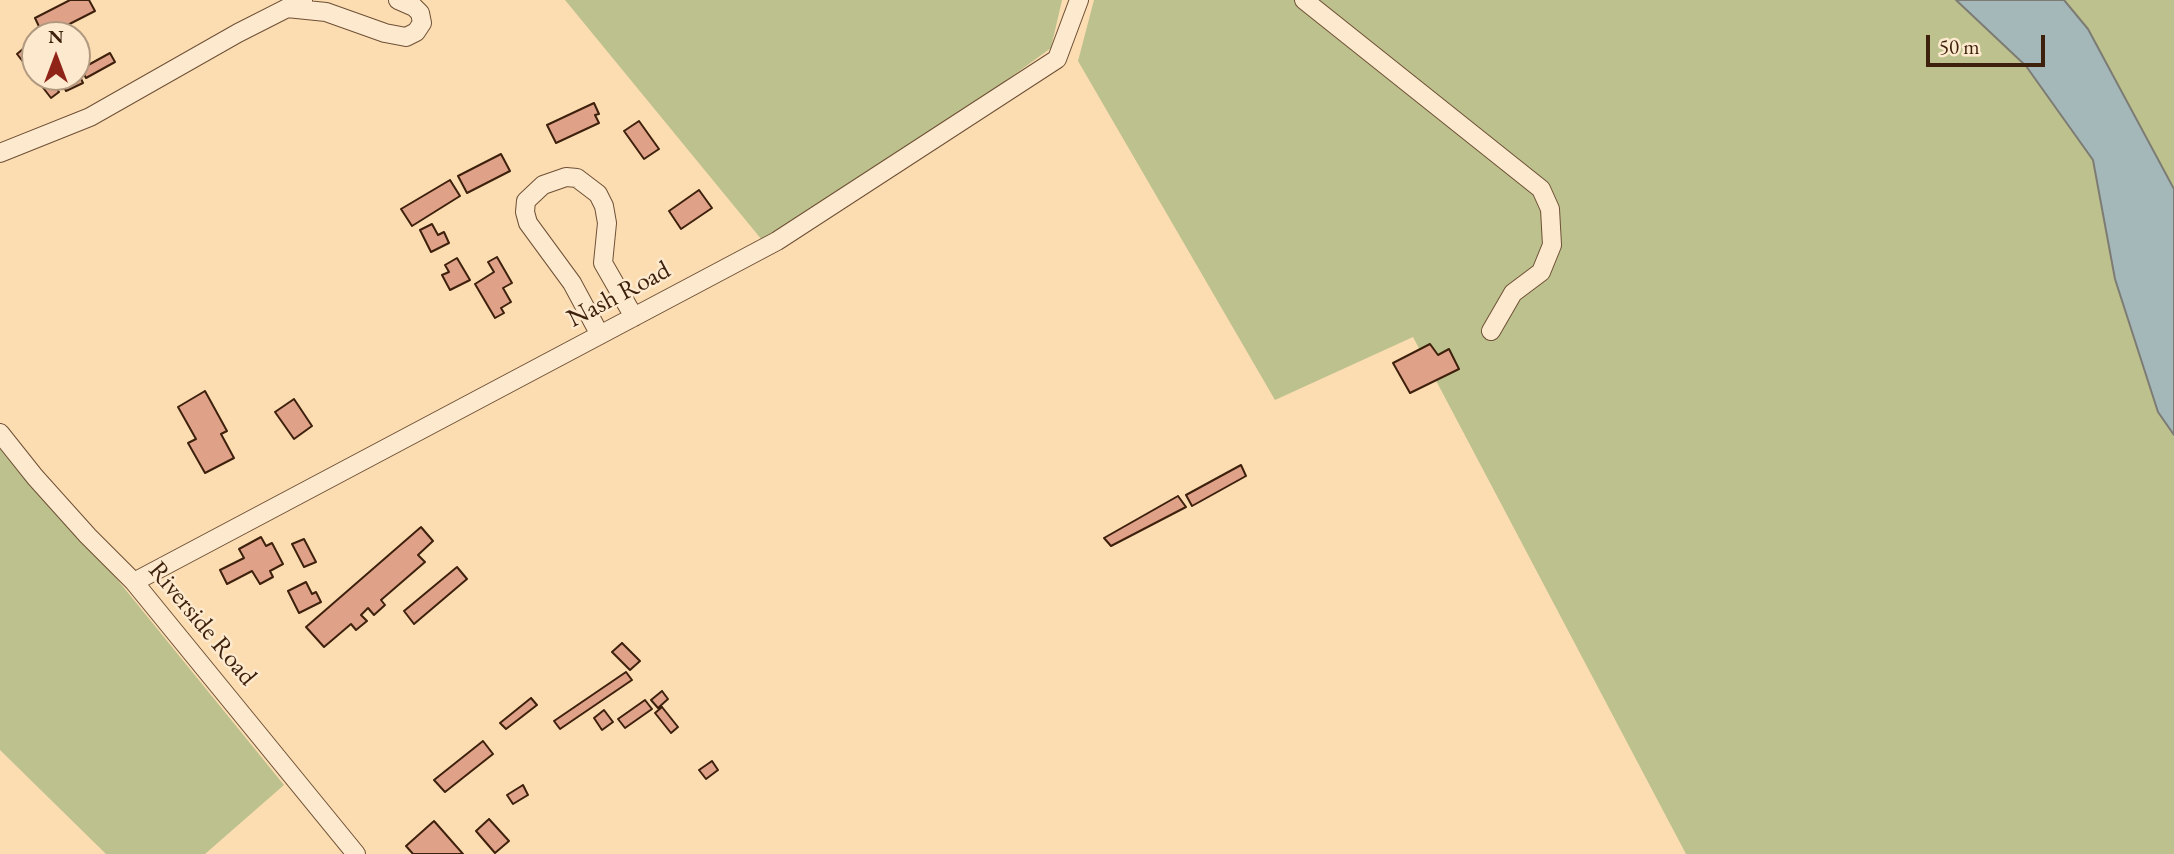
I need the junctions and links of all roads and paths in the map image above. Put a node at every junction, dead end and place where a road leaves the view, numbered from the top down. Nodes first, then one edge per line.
1 (398, 0) edge
2 (1079, 0) edge
3 (1304, 0) edge
4 (295, 4) edge
5 (0, 153) edge
6 (634, 317) junction
7 (1491, 331) dead end
8 (600, 335) junction
9 (0, 433) edge
10 (134, 582) junction
11 (356, 854) edge

1 - 4 street
2 - 6 street, Nash Road
3 - 7 street
4 - 5 street
6 - 8 street, Nash Road
6 - 8 street
8 - 10 street, Nash Road
9 - 10 street, Riverside Road
10 - 11 street, Riverside Road

